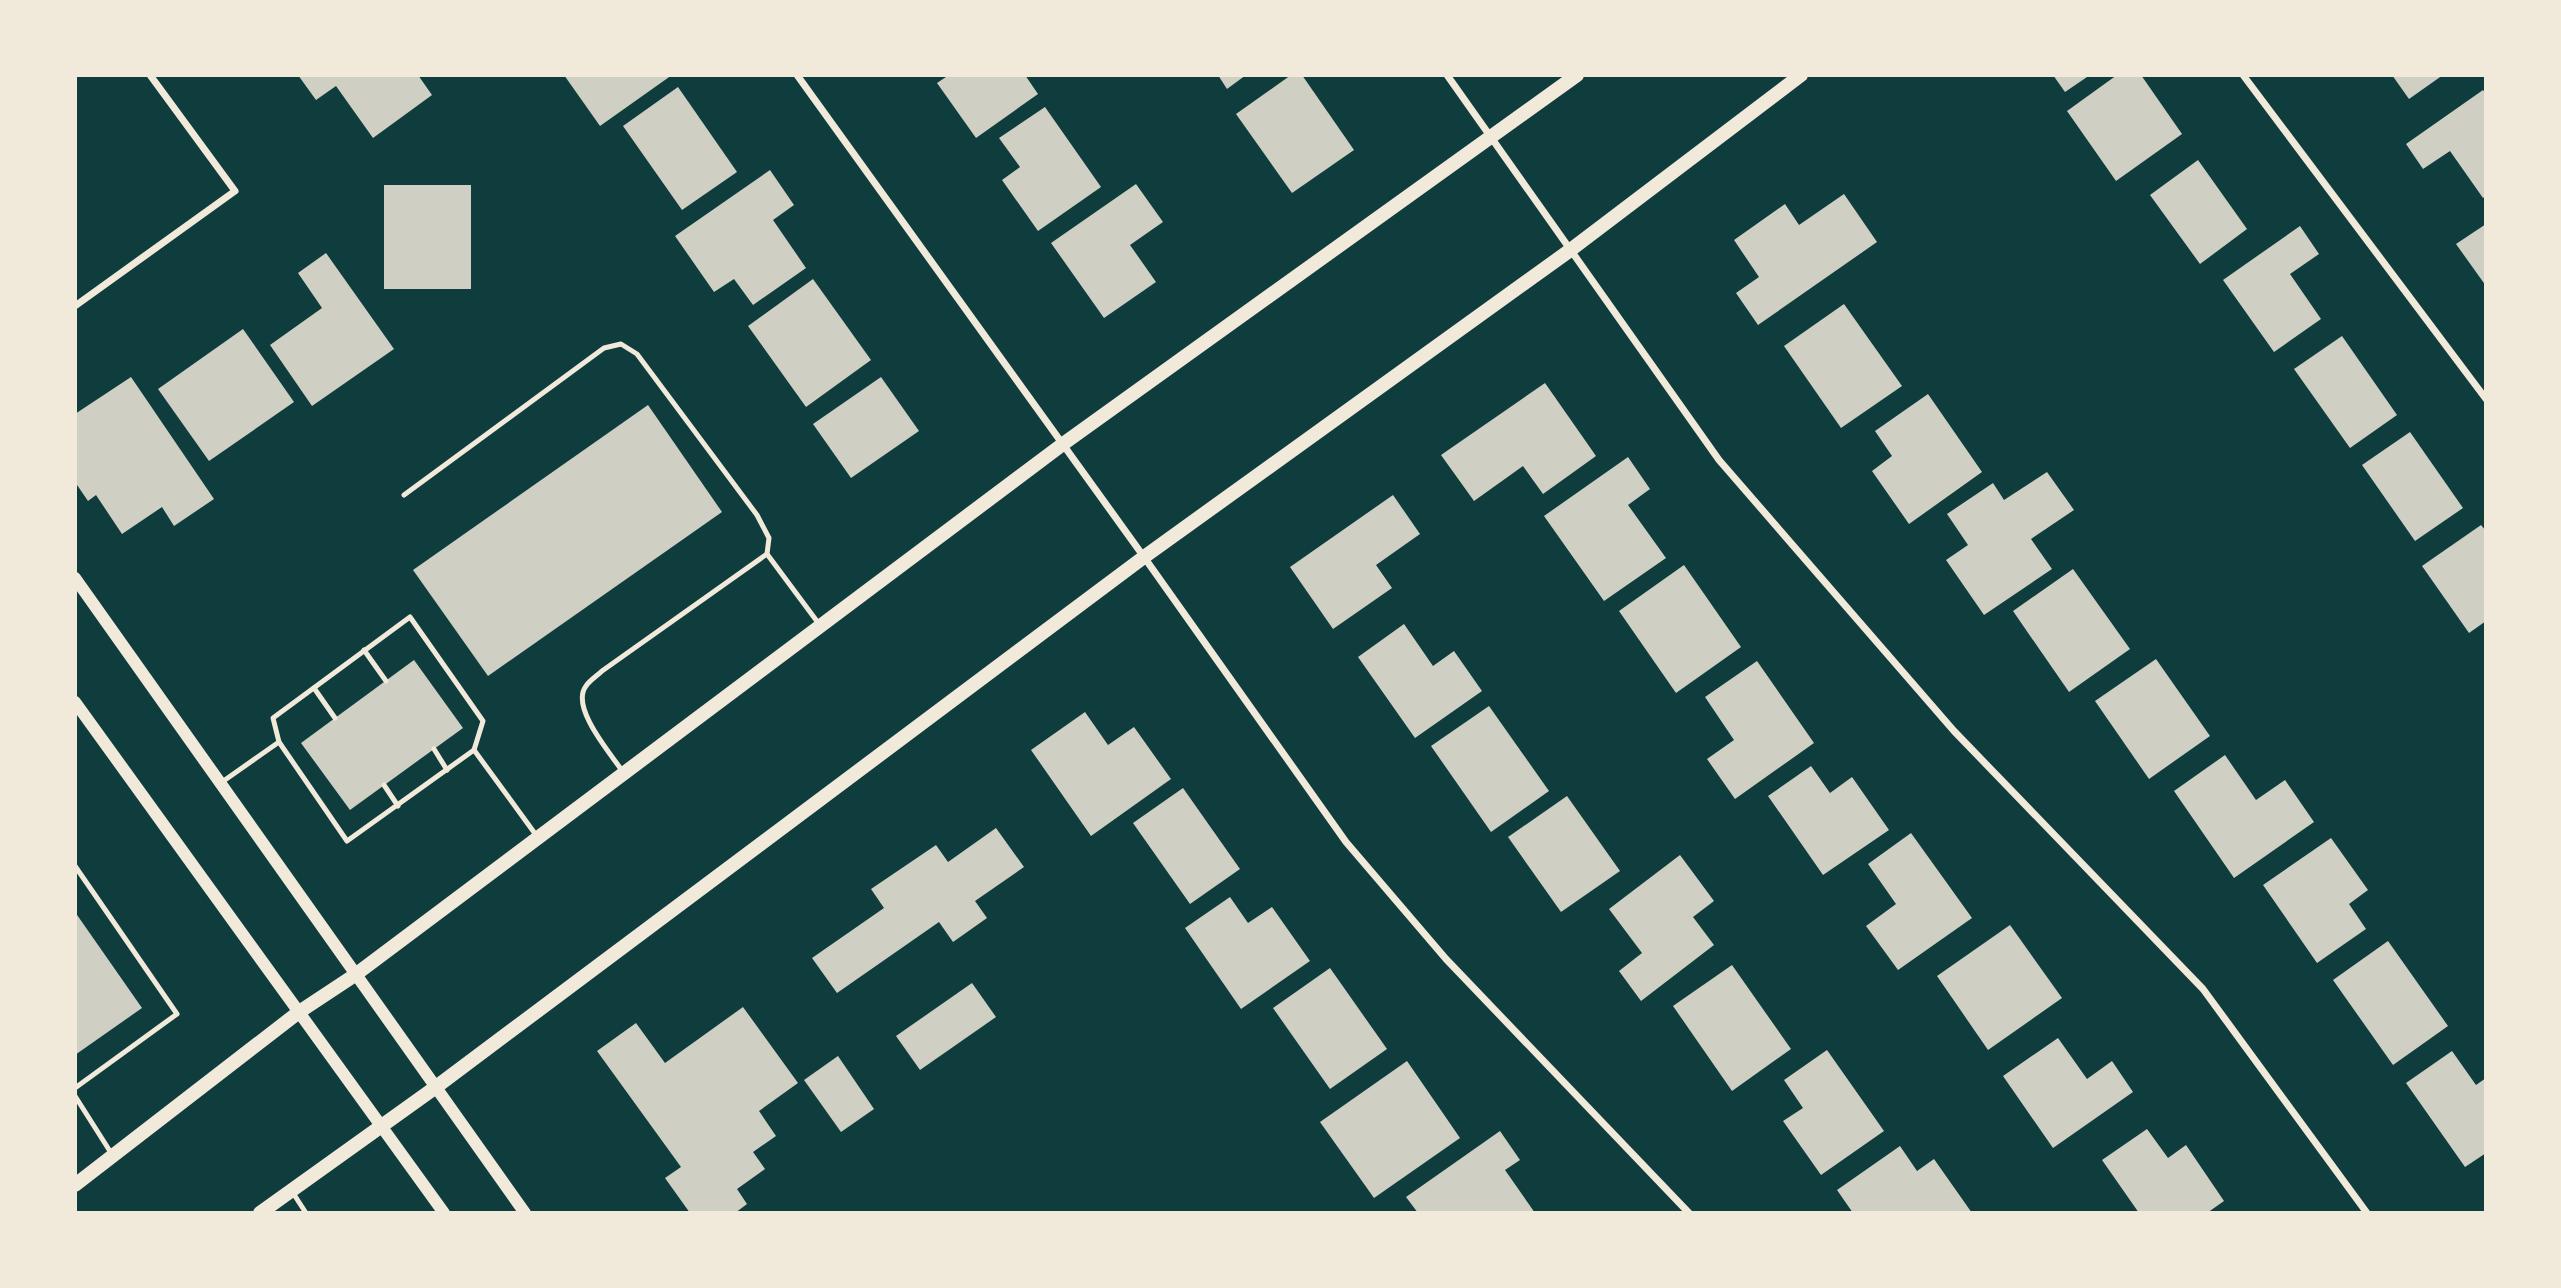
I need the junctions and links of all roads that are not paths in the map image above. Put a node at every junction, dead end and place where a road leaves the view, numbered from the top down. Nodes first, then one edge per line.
1 (150, 75) edge
2 (797, 75) edge
3 (1447, 75) edge
4 (1577, 75) edge
5 (1801, 75) edge
6 (2243, 75) edge
7 (1491, 137) junction
8 (1569, 251) junction
9 (75, 306) edge
10 (2486, 399) edge
11 (1063, 444) junction
12 (404, 495) dead end
13 (767, 554) junction
14 (1144, 557) junction
15 (75, 578) edge
16 (821, 626) junction
17 (364, 650) junction
18 (386, 681) dead end
19 (314, 688) junction
20 (75, 702) edge
21 (335, 718) dead end
22 (279, 742) junction
23 (434, 749) dead end
24 (474, 750) junction
25 (447, 771) junction
26 (624, 774) junction
27 (220, 783) junction
28 (384, 785) dead end
29 (398, 806) junction
30 (538, 838) junction
31 (75, 866) edge
32 (355, 975) junction
33 (299, 1012) junction
34 (436, 1087) junction
35 (75, 1088) edge
36 (75, 1096) edge
37 (381, 1125) junction
38 (113, 1156) junction
39 (75, 1185) edge
40 (291, 1190) junction
41 (260, 1213) edge
42 (306, 1213) edge
43 (444, 1213) edge
44 (525, 1213) edge
45 (1689, 1213) edge
46 (2367, 1213) edge

1 - 9 street
2 - 11 street
3 - 7 street
4 - 7 main road
5 - 8 main road
6 - 10 street
7 - 8 street
7 - 11 main road
8 - 14 main road
8 - 46 street
11 - 14 street
11 - 16 main road
12 - 13 lane
13 - 16 lane
13 - 26 lane
14 - 34 main road
14 - 45 street
15 - 27 street
16 - 26 main road
17 - 18 lane
17 - 19 lane
17 - 24 lane
19 - 21 lane
19 - 22 lane
20 - 33 street
22 - 27 lane
22 - 29 lane
23 - 25 lane
24 - 25 lane
24 - 30 lane
25 - 29 lane
26 - 30 main road
27 - 32 street
28 - 29 lane
30 - 32 main road
31 - 35 lane
32 - 33 main road
32 - 34 street
33 - 37 street
33 - 38 main road
34 - 37 main road
34 - 44 street
36 - 38 lane
37 - 40 main road
37 - 43 street
38 - 39 main road
40 - 41 main road
40 - 42 lane

